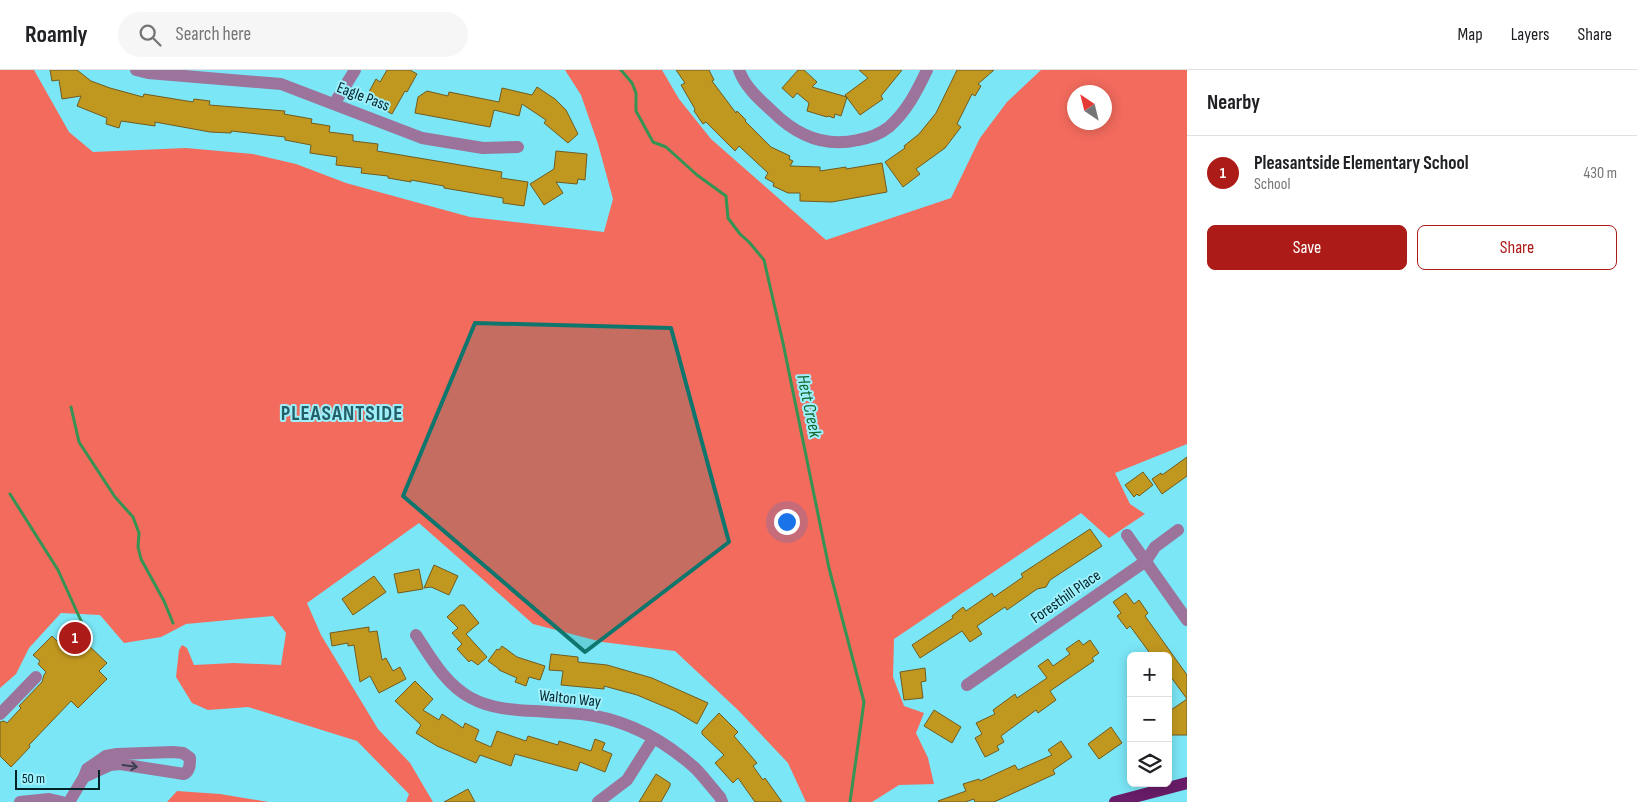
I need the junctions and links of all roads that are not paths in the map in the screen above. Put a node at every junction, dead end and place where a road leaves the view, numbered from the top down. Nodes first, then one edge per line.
1 (136, 70) edge
2 (354, 70) edge
3 (739, 70) edge
4 (927, 70) edge
5 (334, 104) junction
6 (518, 147) dead end
7 (1178, 530) dead end
8 (1127, 535) dead end
9 (1146, 561) junction
10 (1187, 620) edge
11 (416, 636) dead end
12 (36, 677) dead end
13 (967, 685) dead end
14 (0, 714) edge
15 (653, 739) junction
16 (84, 777) junction
17 (1187, 783) edge
18 (20, 802) edge
19 (62, 802) edge
20 (69, 802) edge
21 (598, 802) edge
22 (722, 802) edge
23 (1116, 802) edge

1 - 5 street, Eagle Pass
2 - 5 street
3 - 4 street
5 - 6 street, Eagle Pass
7 - 9 street, Foresthill Place
8 - 9 street
9 - 10 street
9 - 13 street, Foresthill Place
11 - 15 street, Walton Way
12 - 14 street
15 - 21 street
15 - 22 street, Walton Way
16 -> 16 street
16 - 20 street
17 - 23 main road
18 - 19 street

